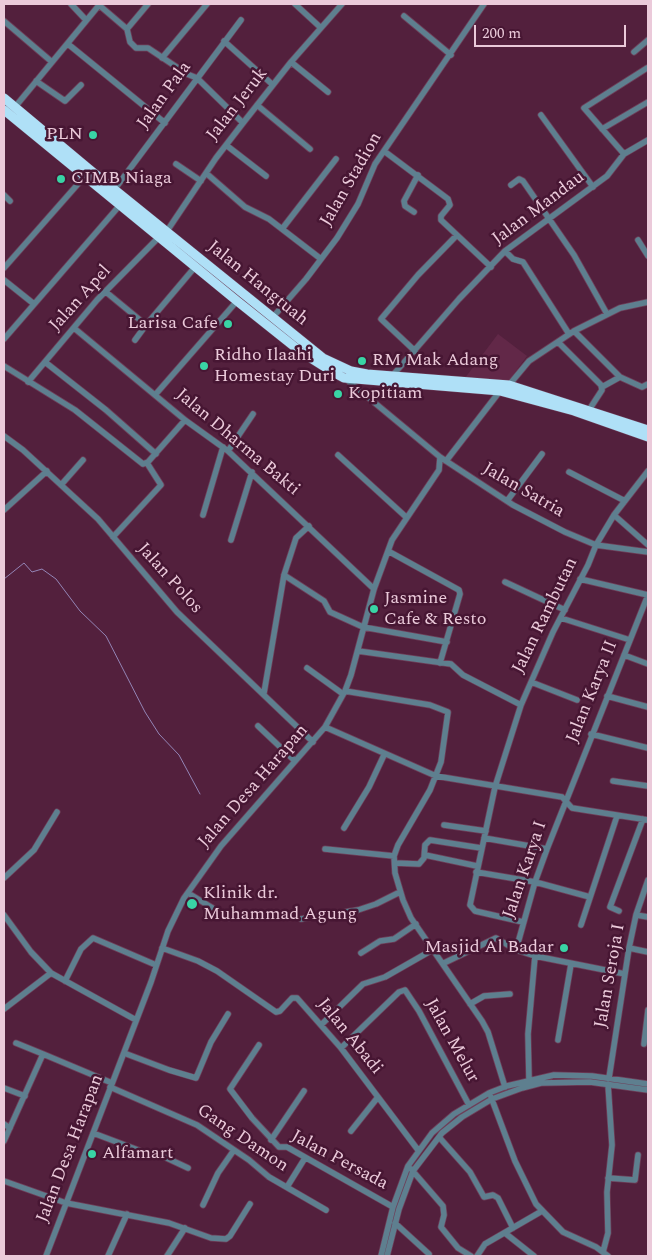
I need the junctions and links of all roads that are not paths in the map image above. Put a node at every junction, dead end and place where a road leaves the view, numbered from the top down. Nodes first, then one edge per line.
1 (72, 4) edge
2 (100, 4) edge
3 (148, 4) edge
4 (207, 4) edge
5 (295, 4) edge
6 (342, 4) edge
7 (483, 4) edge
8 (404, 16) dead end
9 (86, 20) junction
10 (241, 20) dead end
11 (4, 21) edge
12 (320, 27) junction
13 (127, 29) junction
14 (648, 40) edge
15 (224, 41) junction
16 (68, 44) junction
17 (634, 52) dead end
18 (451, 55) junction
19 (162, 58) junction
20 (52, 62) junction
21 (291, 62) junction
22 (648, 69) edge
23 (197, 78) junction
24 (36, 82) junction
25 (81, 85) dead end
26 (273, 85) junction
27 (328, 92) dead end
28 (4, 98) edge
29 (648, 102) edge
30 (258, 105) junction
31 (15, 107) junction
32 (4, 110) edge
33 (541, 114) dead end
34 (243, 123) junction
35 (164, 124) junction
36 (602, 129) junction
37 (648, 140) edge
38 (226, 146) junction
39 (310, 149) dead end
40 (384, 151) junction
41 (624, 154) junction
42 (336, 159) dead end
43 (176, 164) dead end
44 (206, 173) junction
45 (84, 176) junction
46 (266, 176) dead end
47 (418, 176) junction
48 (201, 182) junction
49 (510, 185) dead end
50 (593, 187) junction
51 (114, 190) junction
52 (4, 195) edge
53 (10, 201) dead end
54 (120, 205) junction
55 (414, 212) dead end
56 (550, 218) junction
57 (282, 229) junction
58 (167, 231) junction
59 (456, 236) junction
60 (159, 237) junction
61 (638, 240) dead end
62 (505, 251) junction
63 (648, 256) edge
64 (321, 259) junction
65 (195, 267) junction
66 (491, 267) junction
67 (4, 268) edge
68 (4, 280) edge
69 (106, 292) junction
70 (236, 301) junction
71 (648, 302) edge
72 (34, 304) junction
73 (607, 314) junction
74 (273, 316) junction
75 (146, 326) junction
76 (74, 328) junction
77 (572, 333) junction
78 (4, 339) edge
79 (135, 340) dead end
80 (558, 342) junction
81 (415, 351) junction
82 (45, 362) junction
83 (4, 366) edge
84 (393, 375) junction
85 (620, 377) junction
86 (344, 378) junction
87 (28, 382) junction
88 (648, 384) edge
89 (509, 385) junction
90 (602, 387) junction
91 (500, 391) junction
92 (155, 395) junction
93 (589, 410) junction
94 (253, 414) dead end
95 (185, 420) junction
96 (633, 429) junction
97 (648, 430) edge
98 (4, 436) edge
99 (648, 437) edge
100 (225, 449) junction
101 (156, 454) junction
102 (542, 454) dead end
103 (338, 455) dead end
104 (440, 457) junction
105 (83, 460) dead end
106 (446, 461) junction
107 (146, 463) junction
108 (47, 471) junction
109 (252, 472) junction
110 (569, 472) dead end
111 (647, 476) edge
112 (61, 484) junction
113 (625, 501) junction
114 (507, 502) junction
115 (4, 510) edge
116 (203, 515) dead end
117 (614, 515) junction
118 (406, 517) junction
119 (310, 526) junction
120 (113, 538) junction
121 (231, 540) dead end
122 (596, 545) junction
123 (648, 545) edge
124 (388, 551) junction
125 (648, 552) edge
126 (284, 575) junction
127 (580, 579) junction
128 (505, 582) dead end
129 (374, 589) junction
130 (648, 595) edge
131 (565, 610) junction
132 (561, 618) junction
133 (363, 627) junction
134 (630, 640) junction
135 (447, 642) junction
136 (358, 651) junction
137 (624, 655) junction
138 (440, 663) junction
139 (648, 664) edge
140 (307, 668) dead end
141 (531, 682) junction
142 (344, 692) junction
143 (264, 694) junction
144 (607, 696) junction
145 (577, 700) dead end
146 (521, 705) junction
147 (648, 708) edge
148 (258, 726) dead end
149 (325, 727) junction
150 (591, 734) junction
151 (313, 742) junction
152 (648, 748) edge
153 (384, 755) junction
154 (295, 761) junction
155 (436, 776) junction
156 (613, 781) dead end
157 (648, 786) edge
158 (495, 787) junction
159 (563, 799) junction
160 (56, 812) dead end
161 (617, 816) junction
162 (645, 819) edge
163 (444, 825) dead end
164 (344, 828) dead end
165 (486, 831) junction
166 (484, 838) junction
167 (481, 848) junction
168 (325, 849) dead end
169 (547, 849) junction
170 (424, 855) junction
171 (394, 856) junction
172 (395, 863) junction
173 (477, 869) junction
174 (4, 878) edge
175 (648, 880) edge
176 (535, 882) junction
177 (400, 892) junction
178 (188, 893) junction
179 (590, 897) junction
180 (618, 911) dead end
181 (636, 914) junction
182 (4, 915) edge
183 (648, 917) edge
184 (229, 918) dead end
185 (301, 918) dead end
186 (523, 922) junction
187 (416, 924) junction
188 (581, 925) dead end
189 (162, 948) junction
190 (629, 948) junction
191 (434, 949) junction
192 (516, 950) junction
193 (648, 952) edge
194 (361, 953) dead end
195 (534, 956) junction
196 (444, 963) junction
197 (571, 964) junction
198 (156, 965) junction
199 (51, 973) junction
200 (626, 974) junction
201 (65, 980) junction
202 (510, 994) dead end
203 (470, 1004) junction
204 (4, 1009) edge
205 (648, 1010) edge
206 (228, 1014) dead end
207 (136, 1020) junction
208 (321, 1025) junction
209 (558, 1040) dead end
210 (16, 1043) dead end
211 (644, 1044) dead end
212 (259, 1045) dead end
213 (341, 1048) junction
214 (124, 1053) junction
215 (43, 1054) junction
216 (529, 1079) junction
217 (609, 1081) junction
218 (648, 1084) edge
219 (111, 1085) junction
220 (504, 1087) junction
221 (4, 1088) edge
222 (648, 1090) edge
223 (304, 1091) dead end
224 (25, 1096) junction
225 (491, 1096) junction
226 (378, 1097) junction
227 (469, 1105) junction
228 (4, 1124) edge
229 (10, 1128) junction
230 (351, 1131) dead end
231 (93, 1133) junction
232 (439, 1137) junction
233 (271, 1140) junction
234 (4, 1141) edge
235 (234, 1150) junction
236 (418, 1150) junction
237 (638, 1155) dead end
238 (305, 1158) junction
239 (188, 1168) dead end
240 (411, 1169) junction
241 (608, 1178) junction
242 (4, 1181) edge
243 (287, 1187) junction
244 (66, 1203) junction
245 (250, 1204) dead end
246 (203, 1205) dead end
247 (393, 1207) junction
248 (326, 1210) dead end
249 (542, 1212) junction
250 (127, 1214) junction
251 (395, 1223) junction
252 (184, 1228) junction
253 (513, 1228) junction
254 (505, 1233) junction
255 (429, 1254) dead end
256 (605, 1254) edge
257 (46, 1256) edge
258 (108, 1256) edge
259 (168, 1256) edge
260 (381, 1256) edge
261 (387, 1256) edge
262 (471, 1256) edge
263 (477, 1256) edge
264 (534, 1256) edge

1 - 9 street
2 - 9 street
2 - 13 street
3 - 13 street
4 - 19 street
5 - 12 street
6 - 12 street, Jalan Jeruk
7 - 18 street, Jalan Stadion
8 - 18 street
9 - 16 street
10 - 15 street, Jalan Pala
11 - 20 street
12 - 21 street, Jalan Jeruk
13 - 19 street
14 - 17 street
15 - 23 street, Jalan Pala
15 - 26 street
16 - 20 street
16 - 35 street
18 - 40 street, Jalan Stadion
19 - 23 street
20 - 24 street
21 - 26 street, Jalan Jeruk
21 - 27 street
22 - 36 street
23 - 34 street
23 - 35 street, Jalan Pala
24 - 25 street
24 - 31 street
26 - 30 street, Jalan Jeruk
28 - 31 highway, Jalan Hangtuah
29 - 36 street
30 - 34 street, Jalan Jeruk
30 - 39 street
31 - 51 highway, Jalan Hangtuah
32 - 45 highway, Jalan Hangtuah
33 - 50 street
34 - 38 street, Jalan Jeruk
35 - 51 street, Jalan Pala
36 - 41 street
37 - 41 street, Jalan Mandau
38 - 44 street, Jalan Jeruk
38 - 46 street
40 - 47 street
40 - 64 street, Jalan Stadion
41 - 50 street, Jalan Mandau
42 - 57 street
43 - 48 street
44 - 48 street, Jalan Jeruk
44 - 57 street
45 - 54 highway, Jalan Hangtuah
45 - 67 street
47 - 55 street
47 - 59 street
48 - 58 street, Jalan Jeruk
49 - 56 street
50 - 56 street, Jalan Mandau
51 - 58 highway, Jalan Hangtuah
52 - 53 street
54 - 60 highway, Jalan Hangtuah
54 - 72 street
56 - 62 street, Jalan Mandau
56 - 73 street
57 - 64 street
58 - 74 highway, Jalan Hangtuah
59 - 66 street
59 - 81 street
60 - 65 highway, Jalan Hangtuah
60 - 69 street, Jalan Apel
61 - 63 street
62 - 66 street, Jalan Mandau
62 - 77 street
64 - 74 street, Jalan Stadion
65 - 70 highway, Jalan Hangtuah
65 - 75 street
66 - 81 street, Jalan Mandau
68 - 72 street
69 - 75 street
69 - 76 street, Jalan Apel
70 - 86 highway, Jalan Hangtuah
70 - 92 street
71 - 73 street
72 - 78 street
73 - 77 street
74 - 84 highway, Jalan Hangtuah
75 - 79 street
76 - 82 street, Jalan Apel
76 - 92 street, Jalan Dharma Bakti
77 - 80 street
77 - 85 street
80 - 89 street
80 - 90 street
81 - 84 street, Jalan Mandau
82 - 87 street, Jalan Apel
82 - 101 street
83 - 87 street
84 - 89 highway, Jalan Hangtuah
85 - 88 street
85 - 90 street
86 - 91 highway, Jalan Hangtuah
86 - 104 street
87 - 107 street
89 - 93 highway, Jalan Hangtuah
90 - 93 street
91 - 96 highway, Jalan Hangtuah
91 - 106 street
92 - 95 street, Jalan Dharma Bakti
93 - 96 highway, Jalan Hangtuah
94 - 100 street
95 - 100 street, Jalan Dharma Bakti
95 - 101 street
96 - 97 highway, Jalan Hangtuah
96 - 99 highway, Jalan Hangtuah
98 - 108 street, Jalan Polos
100 - 109 street, Jalan Dharma Bakti
100 - 116 street
101 - 107 street
102 - 114 street
103 - 118 street
104 - 106 street, Jalan Satria
104 - 118 street, Jalan Desa Harapan
105 - 112 street
106 - 114 street, Jalan Satria
107 - 120 street
108 - 112 street, Jalan Polos
108 - 115 street
109 - 119 street, Jalan Dharma Bakti
109 - 121 street
110 - 113 street
111 - 113 street, Jalan Rambutan
112 - 120 street, Jalan Polos
113 - 117 street, Jalan Rambutan
114 - 122 street, Jalan Satria
117 - 122 street, Jalan Rambutan
117 - 123 street
118 - 124 street, Jalan Desa Harapan
119 - 126 street
119 - 129 street, Jalan Dharma Bakti
120 - 143 street, Jalan Polos
122 - 125 street, Jalan Satria
122 - 127 street, Jalan Rambutan
124 - 129 street, Jalan Desa Harapan
124 - 135 street
126 - 133 street
126 - 143 street
127 - 130 street
127 - 131 street, Jalan Rambutan
128 - 131 street
129 - 133 street, Jalan Desa Harapan
130 - 134 street, Jalan Karya II
131 - 132 street, Jalan Rambutan
132 - 134 street
132 - 141 street, Jalan Rambutan
133 - 135 street
133 - 136 street, Jalan Desa Harapan
134 - 137 street, Jalan Karya II
135 - 138 street
136 - 138 street
136 - 142 street, Jalan Desa Harapan
137 - 139 street
137 - 144 street, Jalan Karya II
138 - 146 street
140 - 142 street
141 - 145 street
141 - 146 street, Jalan Rambutan
142 - 149 street, Jalan Desa Harapan
142 - 155 street
143 - 151 street, Jalan Polos
144 - 147 street
144 - 150 street, Jalan Karya II
146 - 158 street, Jalan Rambutan
148 - 154 street
149 - 151 street, Jalan Desa Harapan
149 - 153 street
150 - 152 street
150 - 159 street, Jalan Karya II
151 - 154 street, Jalan Desa Harapan
153 - 155 street
153 - 164 street
154 - 178 street, Jalan Desa Harapan
155 - 158 street
155 - 171 street
156 - 157 street
158 - 159 street
158 - 165 street, Jalan Rambutan
159 - 161 street
159 - 169 street, Jalan Karya I
160 - 174 street
161 - 162 street
161 - 179 street
162 - 180 street
163 - 165 street
165 - 166 street, Jalan Rambutan
166 - 167 street, Jalan Rambutan
166 - 169 street
167 - 170 street
167 - 173 street, Jalan Rambutan
168 - 171 street
169 - 176 street, Jalan Karya I
170 - 172 street
170 - 173 street
171 - 172 street
172 - 177 street
173 - 176 street
173 - 186 street, Jalan Rambutan
175 - 181 street, Jalan Seroja I
176 - 179 street
176 - 186 street, Jalan Karya I
177 - 185 street
177 - 187 street
178 - 184 street
178 - 189 street, Jalan Desa Harapan
179 - 188 street
181 - 183 street
181 - 190 street, Jalan Seroja I
182 - 199 street
186 - 192 street, Jalan Karya I
187 - 191 street
187 - 194 street
189 - 198 street, Jalan Desa Harapan
189 - 208 street, Jalan Abadi
190 - 193 street
190 - 200 street, Jalan Seroja I
191 - 196 street
191 - 208 street
192 - 195 street
192 - 196 street
195 - 197 street
195 - 216 street
196 - 203 street
197 - 200 street
197 - 209 street
198 - 201 street
198 - 207 street, Jalan Desa Harapan
199 - 201 street
199 - 204 street
200 - 217 street, Jalan Seroja I
201 - 207 street
202 - 203 street
203 - 220 street
205 - 211 street
206 - 214 street
207 - 214 street, Jalan Desa Harapan
208 - 213 street, Jalan Abadi
210 - 215 street, Gang Damon
212 - 233 street, Jalan Persada
213 - 226 street, Jalan Abadi
213 - 227 street, Jalan Melur
214 - 219 street, Jalan Desa Harapan
215 - 219 street, Gang Damon
215 - 224 street
216 - 217 street
216 - 220 street
217 - 218 street
217 - 222 street
217 - 225 street
217 - 241 street, Jalan Seroja I
219 - 231 street, Jalan Desa Harapan
219 - 235 street, Gang Damon
220 - 225 street
221 - 224 street
223 - 233 street
224 - 229 street
225 - 227 street
225 - 232 street
225 - 249 street
226 - 230 street
226 - 236 street, Jalan Abadi
227 - 236 street
228 - 229 street
229 - 234 street
231 - 239 street
231 - 244 street, Jalan Desa Harapan
232 - 240 street
232 - 253 street
233 - 238 street, Jalan Persada
235 - 243 street, Gang Damon
235 - 246 street
236 - 240 street
237 - 241 street
238 - 243 street
238 - 247 street, Jalan Persada
240 - 247 street
240 - 251 street
240 - 262 street
241 - 256 street, Jalan Seroja I
242 - 244 street
243 - 248 street, Gang Damon
244 - 250 street
244 - 257 street, Jalan Desa Harapan
245 - 252 street
247 - 260 street
249 - 253 street
249 - 256 street
250 - 252 street
250 - 258 street
251 - 255 street
251 - 261 street
252 - 259 street
253 - 254 street
254 - 263 street
254 - 264 street

